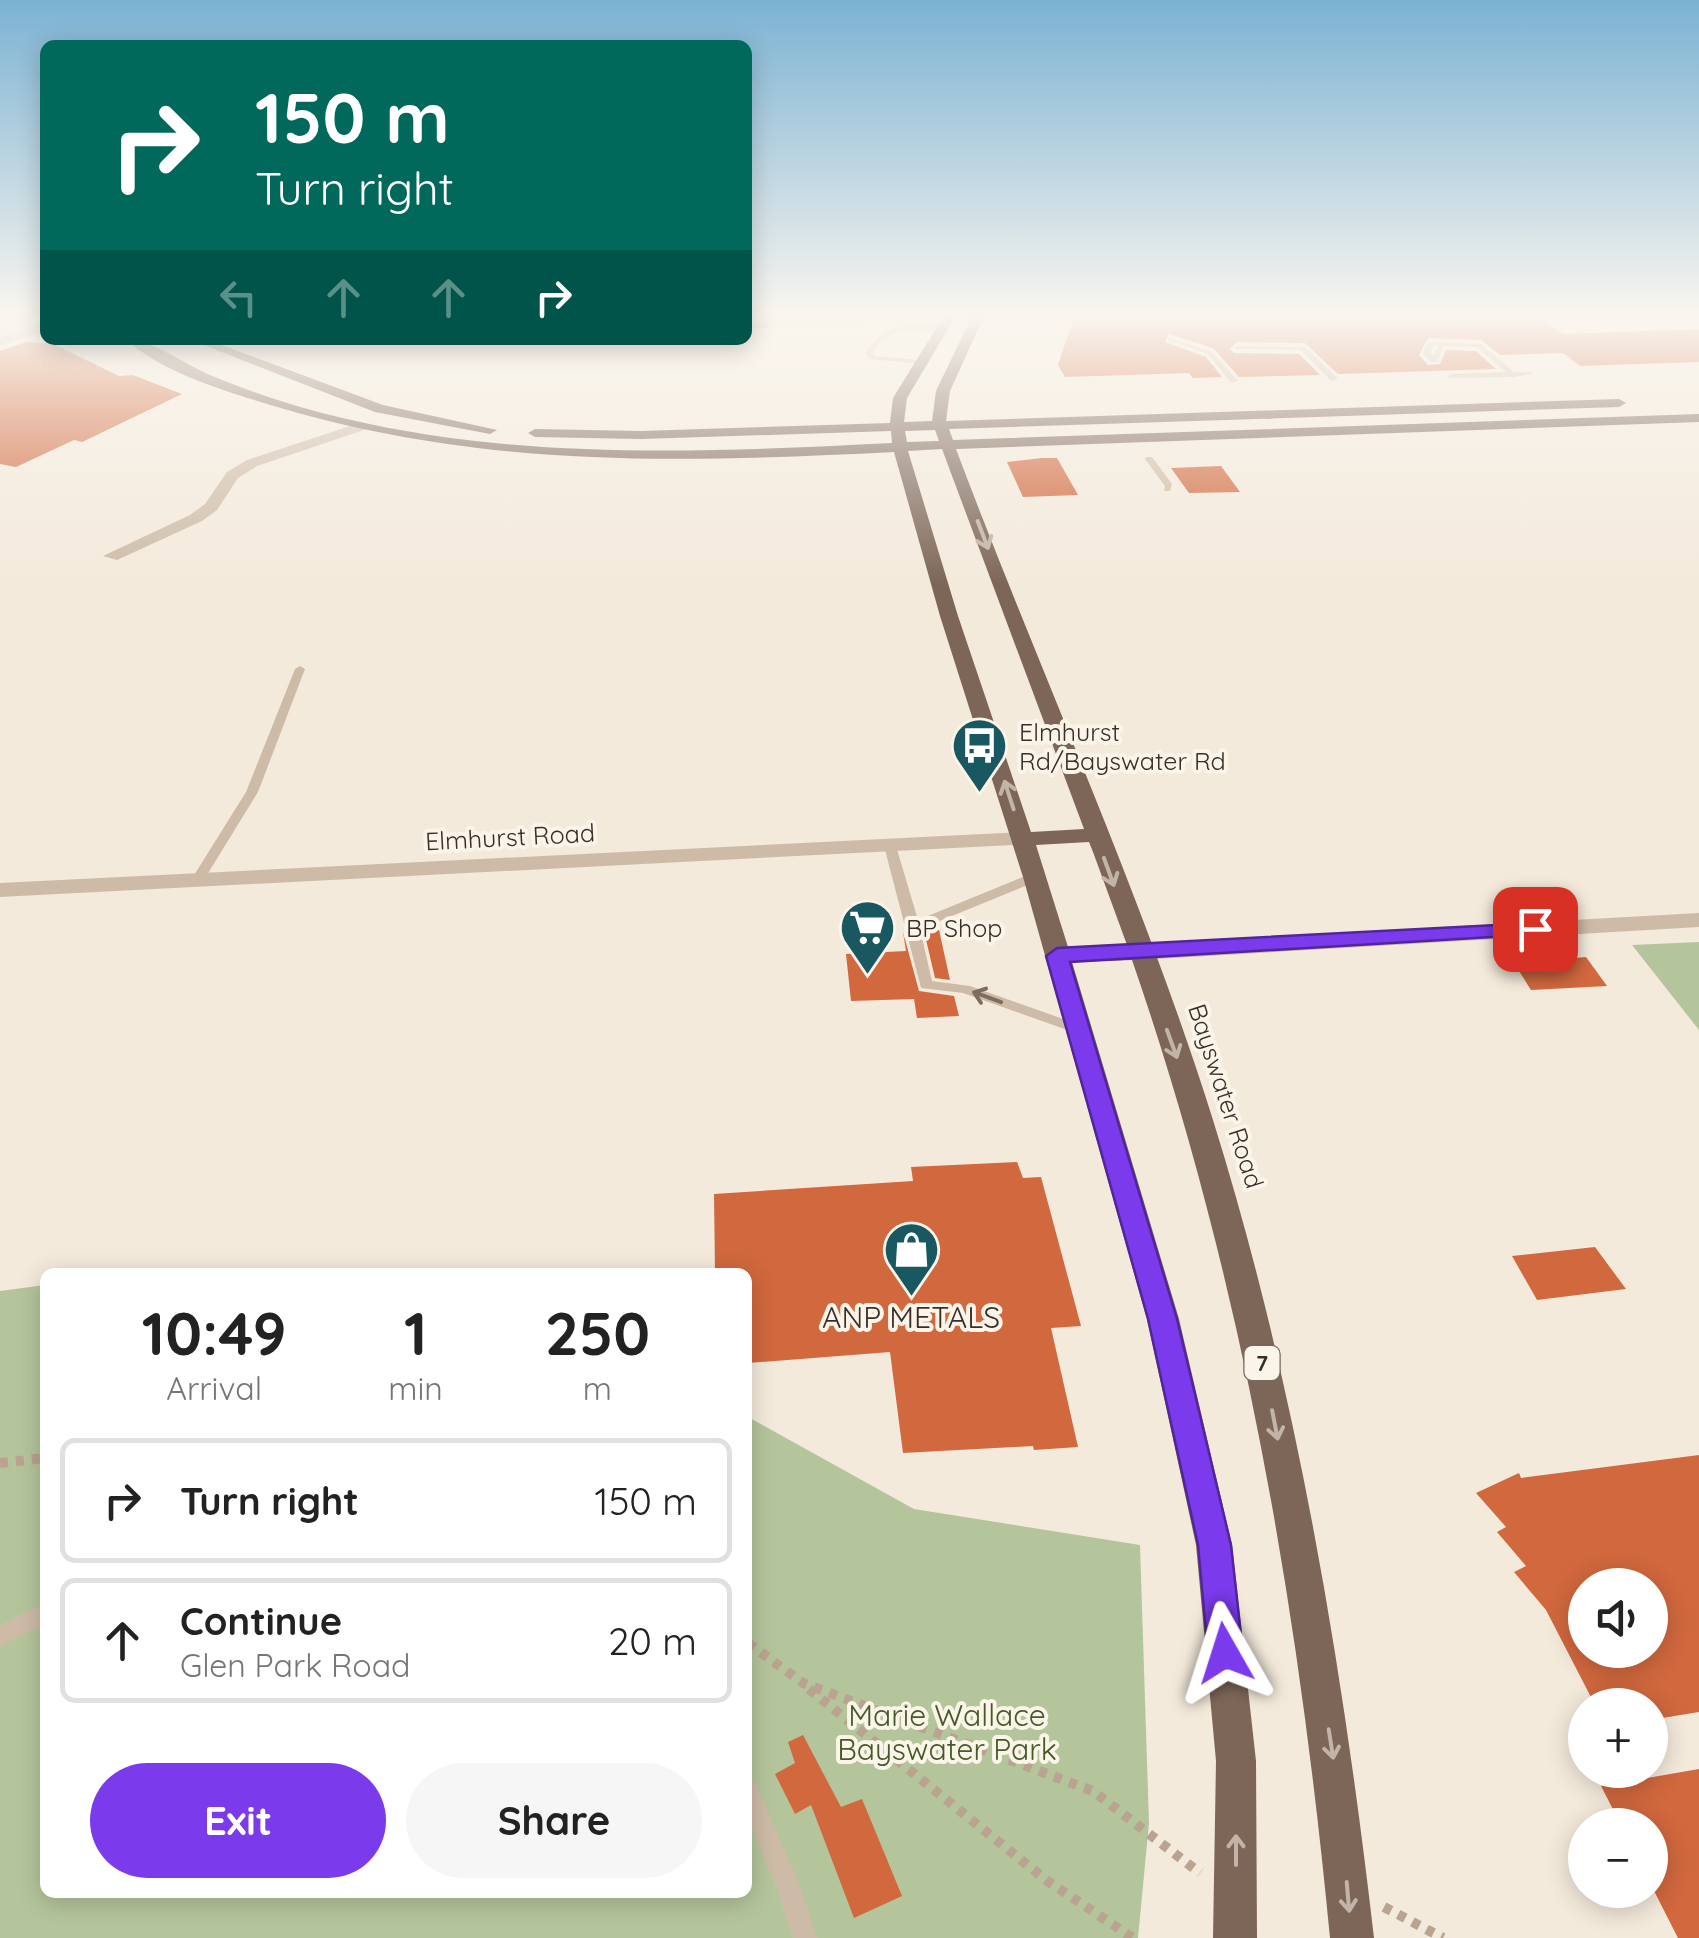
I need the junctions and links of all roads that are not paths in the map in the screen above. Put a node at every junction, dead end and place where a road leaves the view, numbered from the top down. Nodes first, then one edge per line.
1 (284, 404) edge
2 (372, 404) edge
3 (940, 404) edge
4 (964, 404) edge
5 (1577, 404) edge
6 (896, 407) joint
7 (1398, 411) junction
8 (1375, 412) junction
9 (398, 414) junction
10 (1699, 418) edge
11 (1021, 423) junction
12 (896, 426) junction
13 (359, 427) junction
14 (1414, 428) junction
15 (724, 432) junction
16 (944, 434) junction
17 (1079, 440) junction
18 (900, 447) junction
19 (820, 450) junction
20 (1149, 459) dead end
21 (963, 484) junction
22 (1167, 490) dead end
23 (918, 516) junction
24 (111, 556) dead end
25 (300, 668) dead end
26 (1095, 835) junction
27 (1023, 839) junction
28 (890, 846) junction
29 (1035, 877) junction
30 (197, 880) junction
31 (0, 890) edge
32 (1697, 923) edge
33 (913, 927) junction
34 (1139, 952) junction
35 (1057, 956) junction
36 (1079, 1029) junction
37 (40, 1616) edge
38 (0, 1636) edge
39 (752, 1801) edge
40 (805, 1938) edge
41 (1236, 1938) edge
42 (1352, 1938) edge

1 - 13 main road
2 - 9 main road
3 - 16 main road
4 - 11 main road
5 - 7 main road
6 - 12 main road
6 - 15 main road
7 - 8 main road
7 - 14 main road
8 - 11 main road
8 - 14 main road
9 - 13 main road
9 - 15 main road
10 - 14 main road
11 - 16 main road
12 - 15 main road
12 - 16 main road
12 - 18 main road
13 - 19 main road
13 - 24 street
14 - 17 main road
16 - 17 main road
16 - 18 main road
16 - 21 main road, Bayswater Road / 7
17 - 21 main road
18 - 19 main road
18 - 23 main road
19 - 23 main road
20 - 22 lane
21 -> 26 main road, Bayswater Road / 7
27 -> 23 main road
25 - 30 lane
26 - 27 main road
26 -> 34 main road, Bayswater Road / 7
27 - 28 street, Elmhurst Road
27 - 29 main road
28 - 30 street, Elmhurst Road
28 - 33 lane
29 - 33 lane
29 - 35 main road
30 - 31 street, Elmhurst Road
32 - 34 street
36 -> 33 lane
34 - 35 main road
34 -> 42 main road, Bayswater Road / 7
35 - 36 main road
41 -> 36 main road
37 - 38 lane
39 - 40 lane

